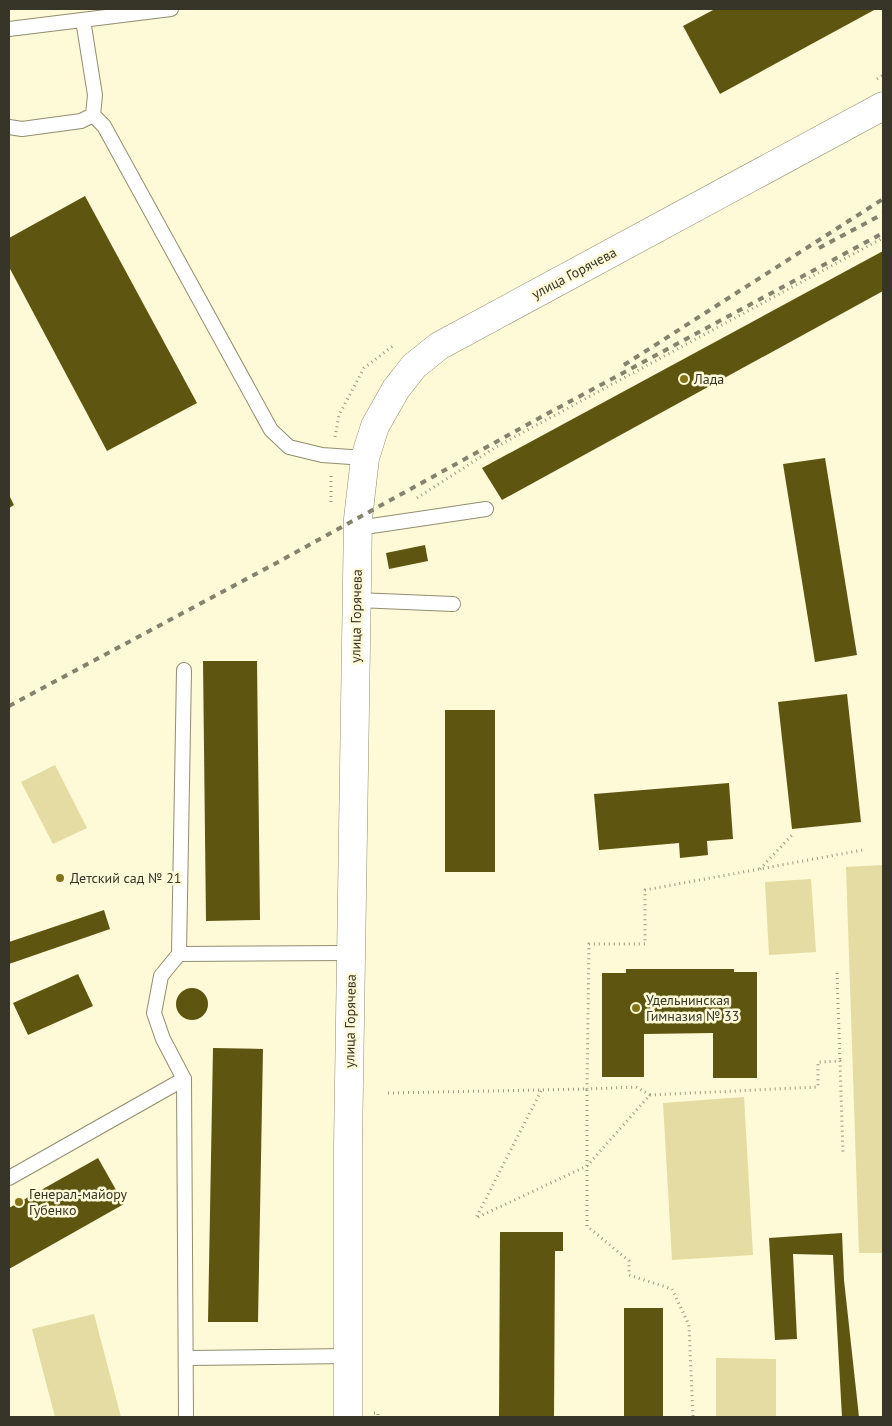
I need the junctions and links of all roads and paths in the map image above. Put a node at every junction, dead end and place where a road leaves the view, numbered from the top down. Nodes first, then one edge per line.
1 (171, 9) edge
2 (83, 20) junction
3 (9, 29) edge
4 (883, 106) edge
5 (93, 115) junction
6 (9, 127) edge
7 (883, 238) edge
8 (365, 458) junction
9 (415, 499) dead end
10 (486, 509) dead end
11 (358, 528) junction
12 (356, 600) junction
13 (453, 604) dead end
14 (184, 670) dead end
15 (792, 835) dead end
16 (863, 850) dead end
17 (760, 869) junction
18 (351, 953) junction
19 (179, 954) junction
20 (837, 973) dead end
21 (840, 1062) junction
22 (184, 1079) junction
23 (587, 1089) junction
24 (540, 1091) junction
25 (388, 1093) dead end
26 (650, 1095) junction
27 (843, 1154) dead end
28 (587, 1166) junction
29 (9, 1178) edge
30 (348, 1356) junction
31 (187, 1358) junction
32 (186, 1417) edge
33 (348, 1417) edge
34 (693, 1417) edge

1 - 2 lane
2 - 3 lane
2 - 5 lane
4 - 8 main road, улица Горячева
5 - 6 lane
5 - 8 lane
7 - 9 path
8 - 11 main road, улица Горячева
10 - 11 lane
11 - 12 main road, улица Горячева
12 - 13 lane
12 - 18 main road, улица Горячева
14 - 19 lane
15 - 17 path
16 - 17 path
17 - 23 path
18 - 19 lane
18 - 30 main road, улица Горячева
19 - 22 lane
20 - 21 path
21 - 26 path
21 - 27 path
22 - 29 lane
22 - 31 lane
23 - 24 path
23 - 26 path
23 - 28 path
24 - 25 path
24 - 28 path
26 - 28 path
28 - 34 path
30 - 31 lane
30 - 33 main road, улица Горячева
31 - 32 lane

